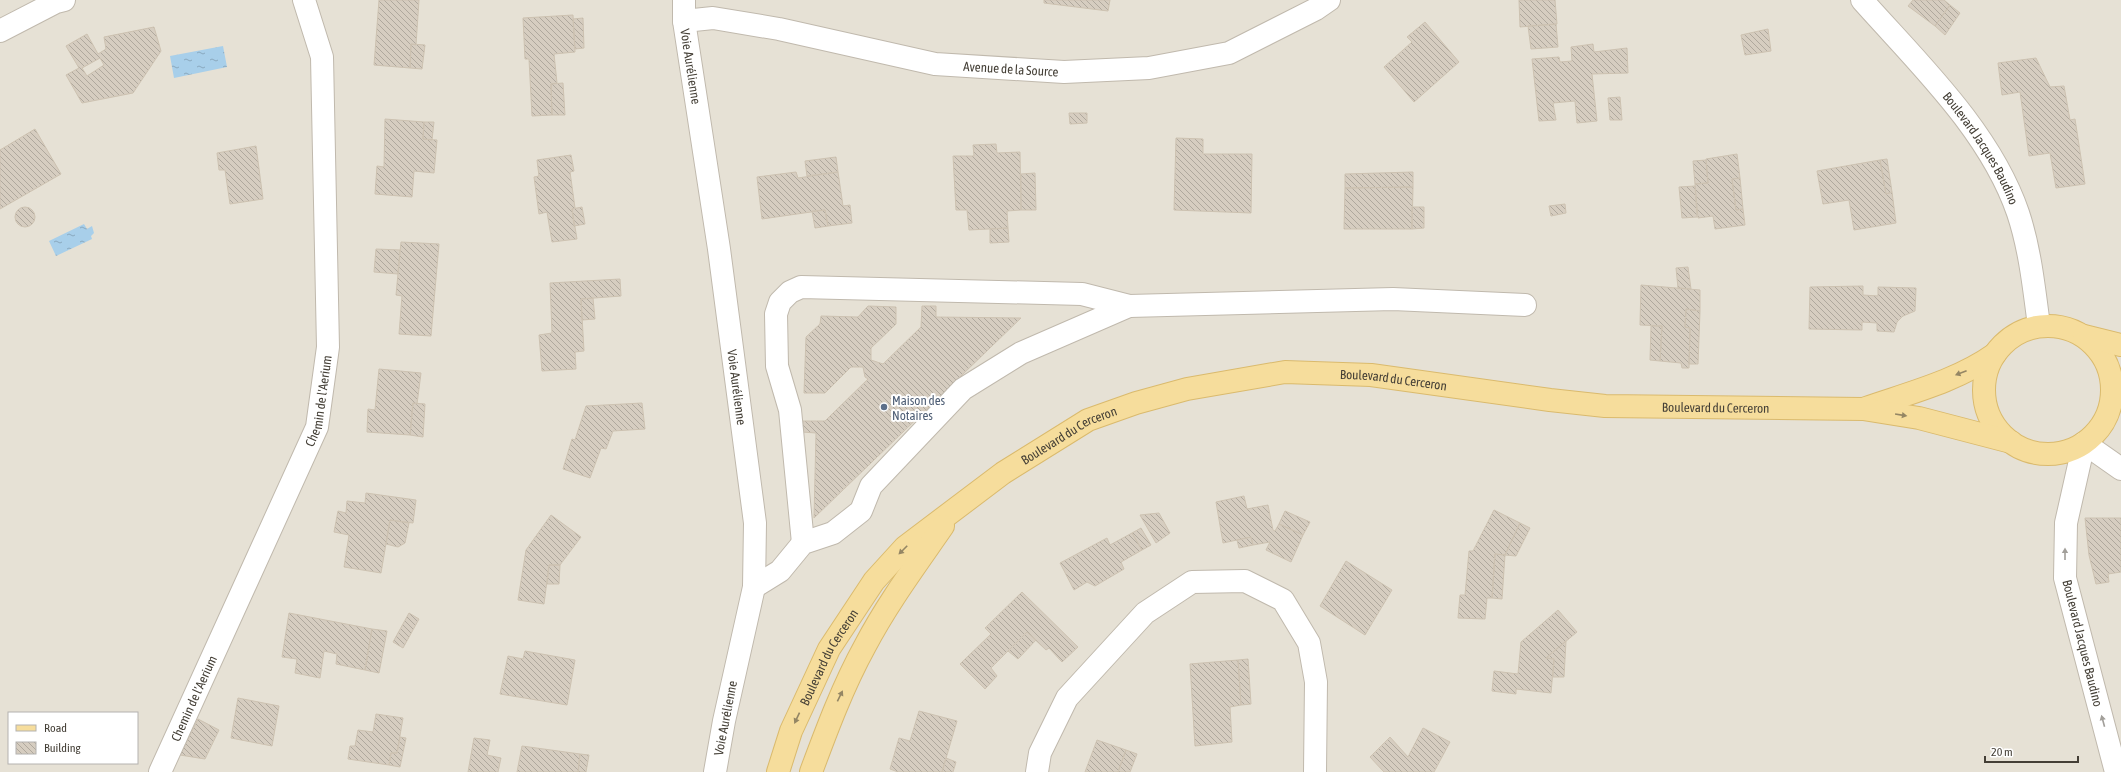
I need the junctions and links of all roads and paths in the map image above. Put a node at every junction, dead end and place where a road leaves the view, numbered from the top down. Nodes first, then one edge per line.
1 (64, 0) edge
2 (304, 0) edge
3 (1329, 0) edge
4 (1862, 0) edge
5 (684, 10) edge
6 (0, 31) edge
7 (1525, 305) dead end
8 (1129, 306) junction
9 (2039, 326) junction
10 (2084, 336) junction
11 (2121, 345) edge
12 (1994, 354) junction
13 (1863, 409) junction
14 (2113, 415) edge
15 (2011, 442) junction
16 (2084, 443) junction
17 (2121, 469) edge
18 (956, 509) junction
19 (803, 543) junction
20 (754, 587) junction
21 (160, 772) edge
22 (715, 772) edge
23 (778, 772) edge
24 (811, 772) edge
25 (1036, 772) edge
26 (1315, 772) edge
27 (2116, 772) edge

1 - 6 street
2 - 21 street, Chemin de l'Aerium
3 - 5 street, Avenue de la Source
4 - 9 street, Boulevard Jacques Baudino
5 - 20 street, Voie Aurélienne
7 - 8 street
8 - 19 street
8 - 19 street
9 - 10 main road
9 - 12 main road
10 - 11 main road
10 - 14 main road
12 -> 13 main road, Boulevard du Cerceron
12 - 15 main road
13 -> 15 main road, Boulevard du Cerceron
13 - 18 main road, Boulevard du Cerceron
14 - 16 main road
15 - 16 main road
16 - 17 street
27 -> 16 street, Boulevard Jacques Baudino
18 -> 23 main road, Boulevard du Cerceron
24 -> 18 main road, Boulevard du Cerceron
19 - 20 street
20 - 22 street, Voie Aurélienne
25 - 26 street

